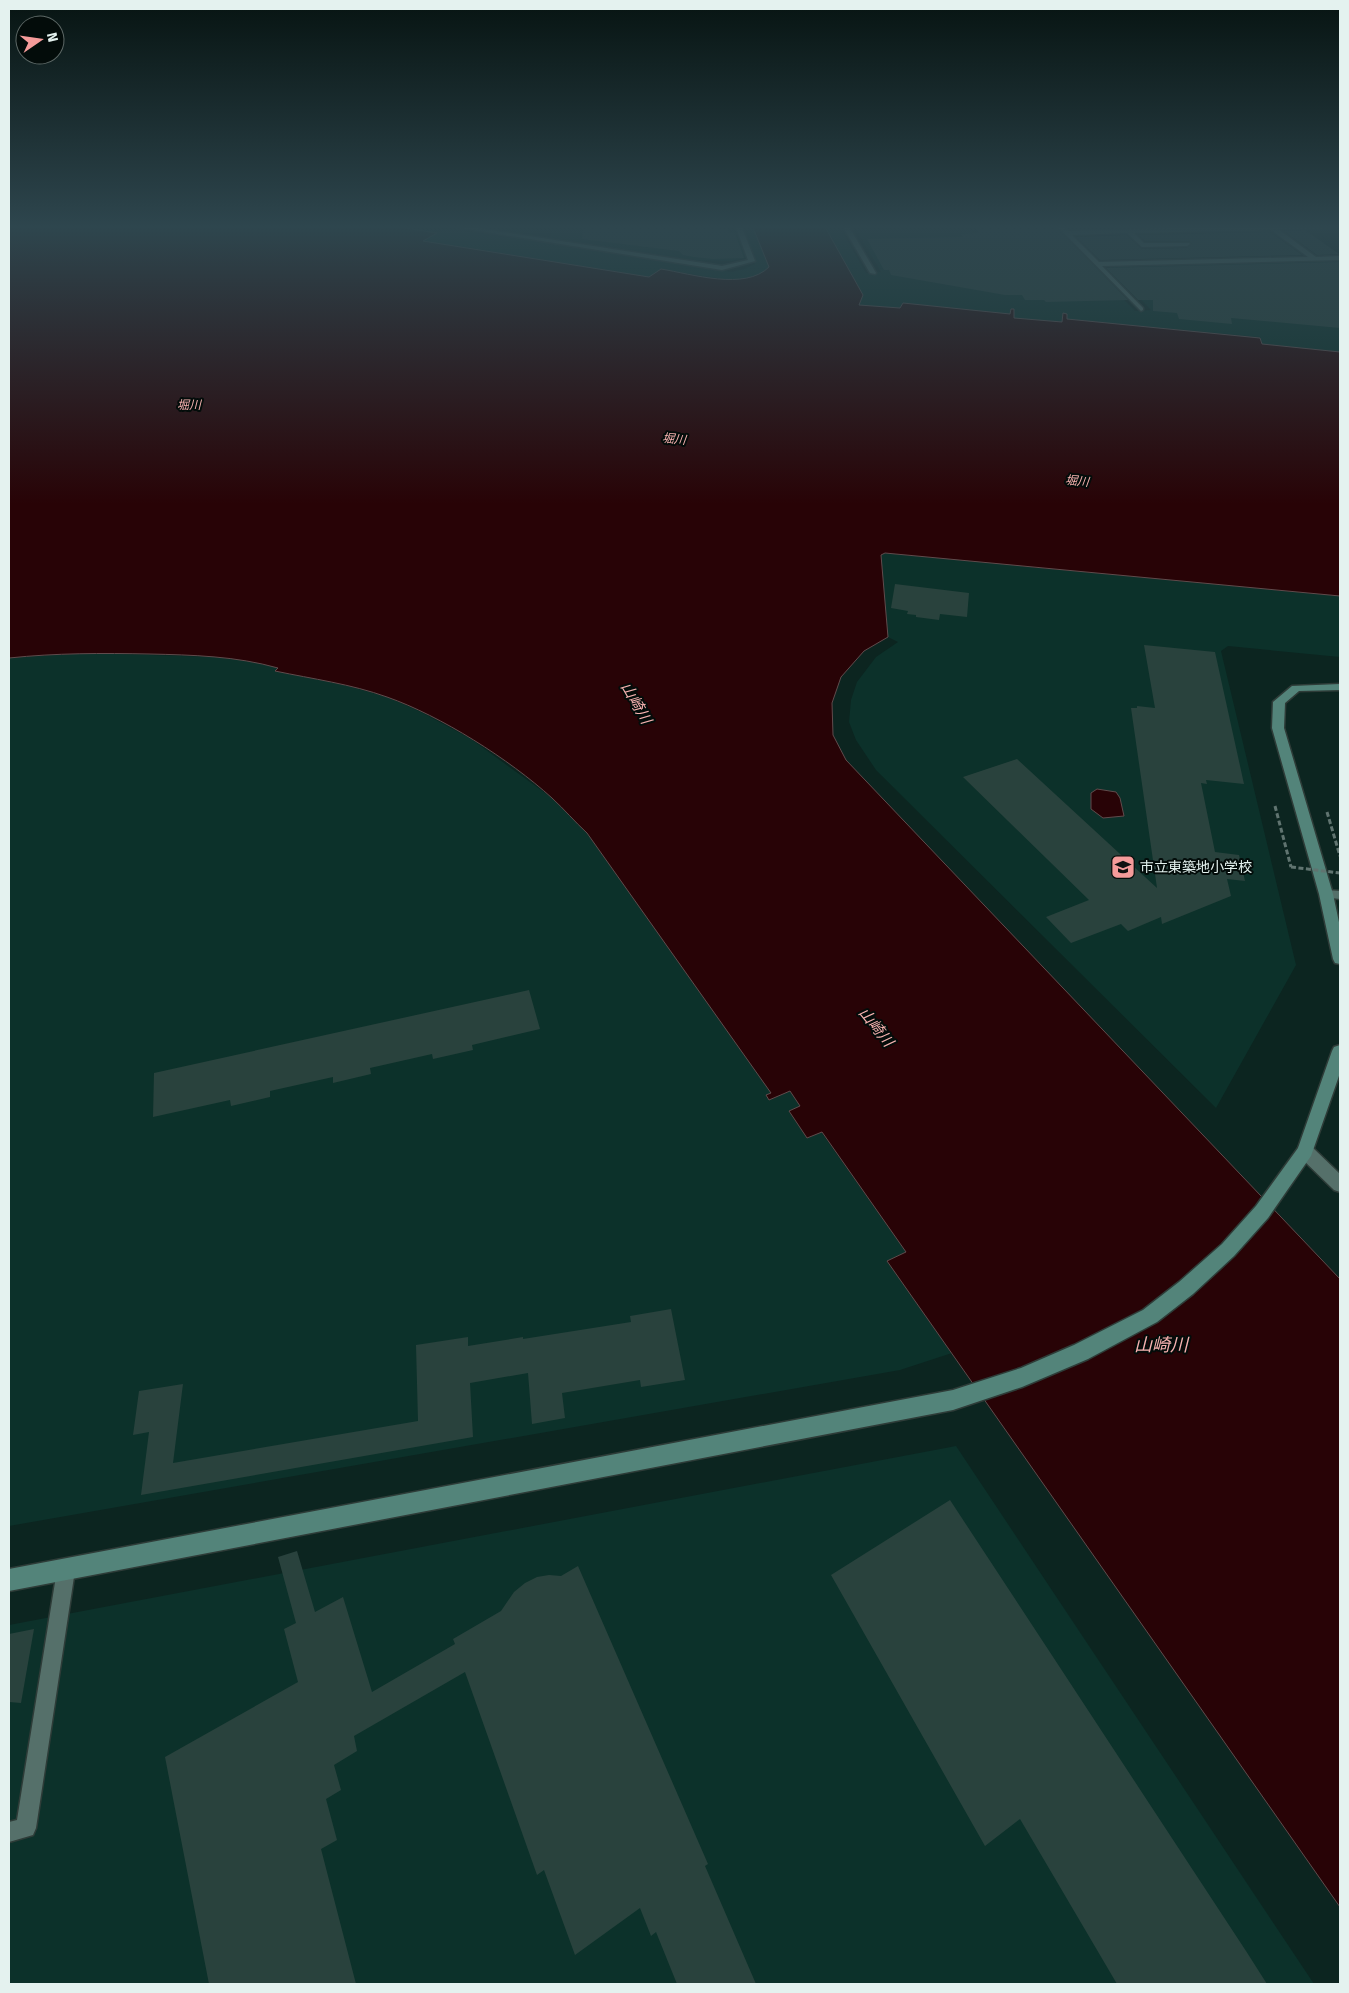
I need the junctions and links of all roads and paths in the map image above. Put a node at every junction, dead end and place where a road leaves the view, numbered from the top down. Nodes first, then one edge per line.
1 (1340, 688) edge
2 (1275, 806) dead end
3 (1326, 812) dead end
4 (1340, 856) edge
5 (1340, 873) edge
6 (1326, 894) junction
7 (1340, 895) edge
8 (1340, 959) edge
9 (1340, 1051) edge
10 (1305, 1150) junction
11 (1340, 1185) edge
12 (66, 1570) junction
13 (9, 1580) edge
14 (9, 1832) edge

1 - 6 street
2 - 5 path, bridge
3 - 4 path
6 - 7 lane
6 - 8 street
9 - 10 street
10 - 11 street
10 - 12 street
12 - 13 street
12 - 14 lane

